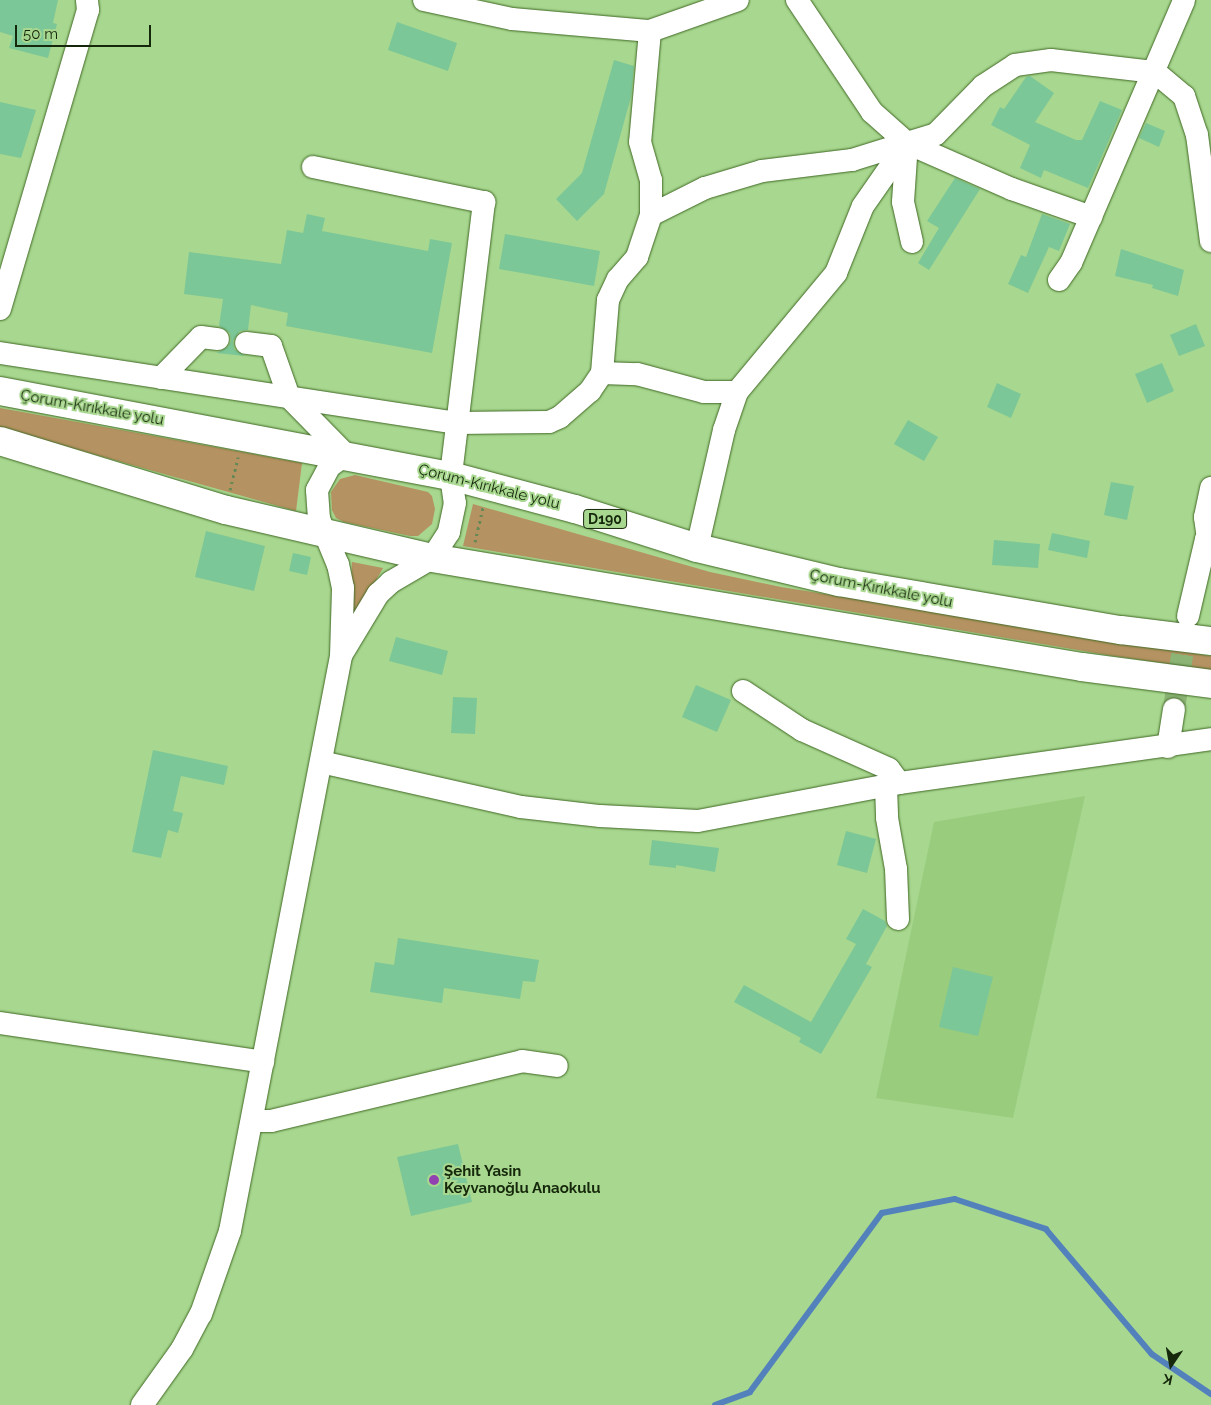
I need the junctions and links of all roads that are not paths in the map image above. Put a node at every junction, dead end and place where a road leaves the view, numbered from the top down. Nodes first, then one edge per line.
1 (87, 0) edge
2 (424, 0) edge
3 (738, 0) edge
4 (797, 0) edge
5 (1184, 0) edge
6 (650, 31) junction
7 (1154, 72) junction
8 (907, 143) junction
9 (313, 167) dead end
10 (651, 215) junction
11 (1091, 217) junction
12 (1211, 241) edge
13 (912, 242) dead end
14 (6, 266) edge
15 (1059, 280) dead end
16 (0, 309) edge
17 (218, 339) dead end
18 (246, 343) dead end
19 (0, 353) edge
20 (602, 373) junction
21 (161, 378) junction
22 (0, 390) edge
23 (738, 392) junction
24 (289, 397) junction
25 (458, 423) junction
26 (0, 441) edge
27 (346, 455) junction
28 (451, 476) junction
29 (1211, 488) edge
30 (324, 534) junction
31 (1209, 546) edge
32 (697, 548) junction
33 (432, 558) junction
34 (1188, 616) tunnel mouth
35 (1211, 640) edge
36 (341, 656) junction
37 (1211, 684) edge
38 (743, 691) dead end
39 (1174, 709) tunnel mouth
40 (1211, 739) edge
41 (1168, 747) junction
42 (321, 762) junction
43 (892, 784) junction
44 (898, 919) dead end
45 (0, 1023) edge
46 (263, 1062) junction
47 (557, 1066) dead end
48 (253, 1121) junction
49 (142, 1405) edge

1 - 14 street
2 - 6 street
3 - 6 street
4 - 8 street
5 - 7 street
6 - 10 street
7 - 8 street
7 - 11 street
7 - 12 street
8 - 10 street
8 - 11 street
8 - 13 street
8 - 23 street
9 - 25 street
10 - 20 street
11 - 15 street
14 - 16 street
17 - 21 street
18 - 24 street
19 - 21 street
20 - 23 street
20 - 25 street
21 - 24 street
22 - 27 highway, Çorum-Kırıkkale yolu / D190
23 - 32 street
24 - 25 street
24 - 27 street
25 - 28 street
26 - 30 highway
27 - 28 highway, Çorum-Kırıkkale yolu / D190
27 - 30 street
28 - 32 highway, Çorum-Kırıkkale yolu / D190
28 - 33 street
29 - 31 street
30 - 33 highway
30 - 36 street
31 - 34 street
32 - 35 highway, Çorum-Kırıkkale yolu / D190
33 - 36 street
33 - 37 highway
36 - 42 street
38 - 43 street
39 - 41 street
40 - 41 street
41 - 43 street
42 - 43 street
42 - 46 street
43 - 44 street
45 - 46 street
46 - 48 street
47 - 48 street
48 - 49 street

